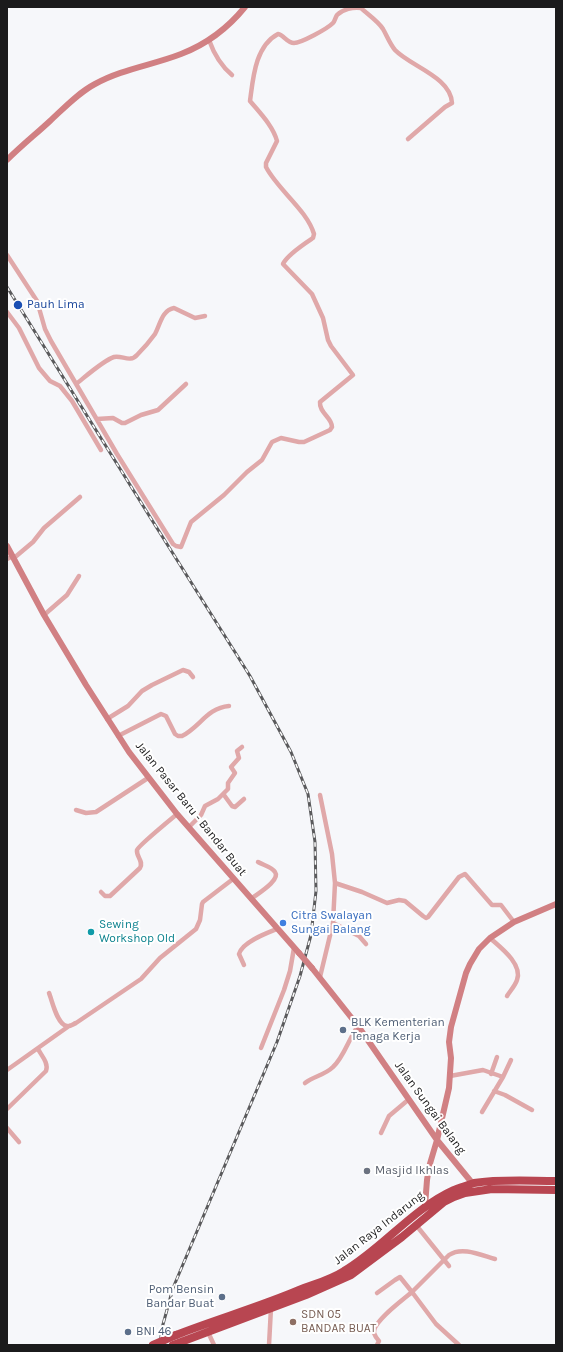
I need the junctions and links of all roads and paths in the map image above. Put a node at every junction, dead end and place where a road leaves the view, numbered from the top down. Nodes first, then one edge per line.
1 (245, 7) edge
2 (351, 7) edge
3 (209, 40) junction
4 (232, 75) dead end
5 (408, 139) dead end
6 (7, 160) edge
7 (7, 255) edge
8 (7, 312) edge
9 (205, 316) dead end
10 (76, 384) junction
11 (186, 384) dead end
12 (97, 419) junction
13 (101, 450) dead end
14 (80, 496) dead end
15 (7, 546) edge
16 (11, 558) edge
17 (79, 576) dead end
18 (44, 614) junction
19 (193, 676) dead end
20 (229, 706) dead end
21 (107, 719) junction
22 (118, 736) junction
23 (242, 747) dead end
24 (148, 778) junction
25 (224, 794) junction
26 (320, 795) dead end
27 (244, 799) dead end
28 (76, 810) dead end
29 (177, 814) junction
30 (189, 827) junction
31 (258, 862) dead end
32 (233, 879) junction
33 (335, 883) junction
34 (101, 892) dead end
35 (251, 899) junction
36 (556, 904) edge
37 (514, 922) junction
38 (333, 923) junction
39 (277, 929) junction
40 (490, 938) junction
41 (366, 944) dead end
42 (296, 950) junction
43 (244, 965) dead end
44 (312, 968) joint
45 (320, 977) junction
46 (49, 993) dead end
47 (507, 996) dead end
48 (70, 1026) junction
49 (358, 1026) junction
50 (261, 1048) dead end
51 (38, 1049) junction
52 (497, 1057) dead end
53 (511, 1060) dead end
54 (7, 1070) edge
55 (491, 1074) junction
56 (450, 1076) junction
57 (502, 1077) junction
58 (306, 1083) dead end
59 (494, 1091) junction
60 (408, 1100) junction
61 (7, 1109) edge
62 (532, 1110) dead end
63 (482, 1112) dead end
64 (7, 1128) edge
65 (381, 1133) dead end
66 (437, 1140) junction
67 (19, 1142) dead end
68 (556, 1182) edge
69 (473, 1184) junction
70 (556, 1190) edge
71 (425, 1206) junction
72 (416, 1225) junction
73 (495, 1258) dead end
74 (444, 1260) junction
75 (450, 1266) dead end
76 (412, 1292) junction
77 (377, 1293) dead end
78 (271, 1308) junction
79 (202, 1331) junction
80 (175, 1344) edge
81 (153, 1345) edge
82 (214, 1345) edge
83 (270, 1345) edge
84 (377, 1345) edge
85 (458, 1345) edge

1 - 3 street
2 - 5 street
2 - 12 street
3 - 4 street
3 - 6 street
7 - 10 street
8 - 13 street
9 - 10 street
10 - 12 street
11 - 12 street
14 - 16 street
15 - 16 street, Jalan Pasar Baru - Bandar Buat
16 - 18 street, Jalan Pasar Baru - Bandar Buat
17 - 18 street
18 - 21 street, Jalan Pasar Baru - Bandar Buat
19 - 21 street
20 - 22 street
21 - 22 street, Jalan Pasar Baru - Bandar Buat
22 - 24 street, Jalan Pasar Baru - Bandar Buat
23 - 25 street
24 - 28 street
24 - 29 street, Jalan Pasar Baru - Bandar Buat
25 - 27 street
25 - 30 street
26 - 33 street
29 - 30 street, Jalan Pasar Baru - Bandar Buat
29 - 34 street
30 - 32 street, Jalan Pasar Baru - Bandar Buat
31 - 35 street
32 - 35 street, Jalan Pasar Baru - Bandar Buat
32 - 48 street
33 - 37 street
33 - 38 street
35 - 39 street, Jalan Pasar Baru - Bandar Buat
36 - 37 street
37 - 40 street
38 - 41 street
38 - 45 street
39 - 42 street, Jalan Pasar Baru - Bandar Buat
39 - 43 street
40 - 47 street
40 - 56 street
42 - 44 street, Jalan Pasar Baru - Bandar Buat, bridge
42 - 50 street
44 - 45 street, Jalan Sungai Balang
45 - 49 street, Jalan Sungai Balang
46 - 48 street
48 - 51 street
49 - 58 street
49 - 60 street, Jalan Sungai Balang
51 - 54 street
51 - 61 street
52 - 55 street
53 - 57 street
55 - 56 street
55 - 57 street
56 - 66 street
57 - 59 street
59 - 62 street
59 - 63 street
60 - 65 street
60 - 66 street, Jalan Sungai Balang
64 - 67 street
66 - 69 street, Jalan Sungai Balang
66 - 71 street
68 - 69 highway, Jalan Raya Indarung
69 - 71 highway, Jalan Raya Indarung
70 - 72 highway, Jalan Raya Indarung
71 - 79 highway, Jalan Raya Indarung
72 - 74 street
72 - 78 highway, Jalan Raya Indarung
73 - 74 street
74 - 75 street
74 - 76 street
76 - 77 street
76 - 84 street
76 - 85 street
78 - 79 highway, Jalan Raya Indarung
78 - 83 street
79 - 80 highway, Jalan Raya Indarung
79 - 81 highway, Jalan Raya Indarung, bridge
79 - 82 street

